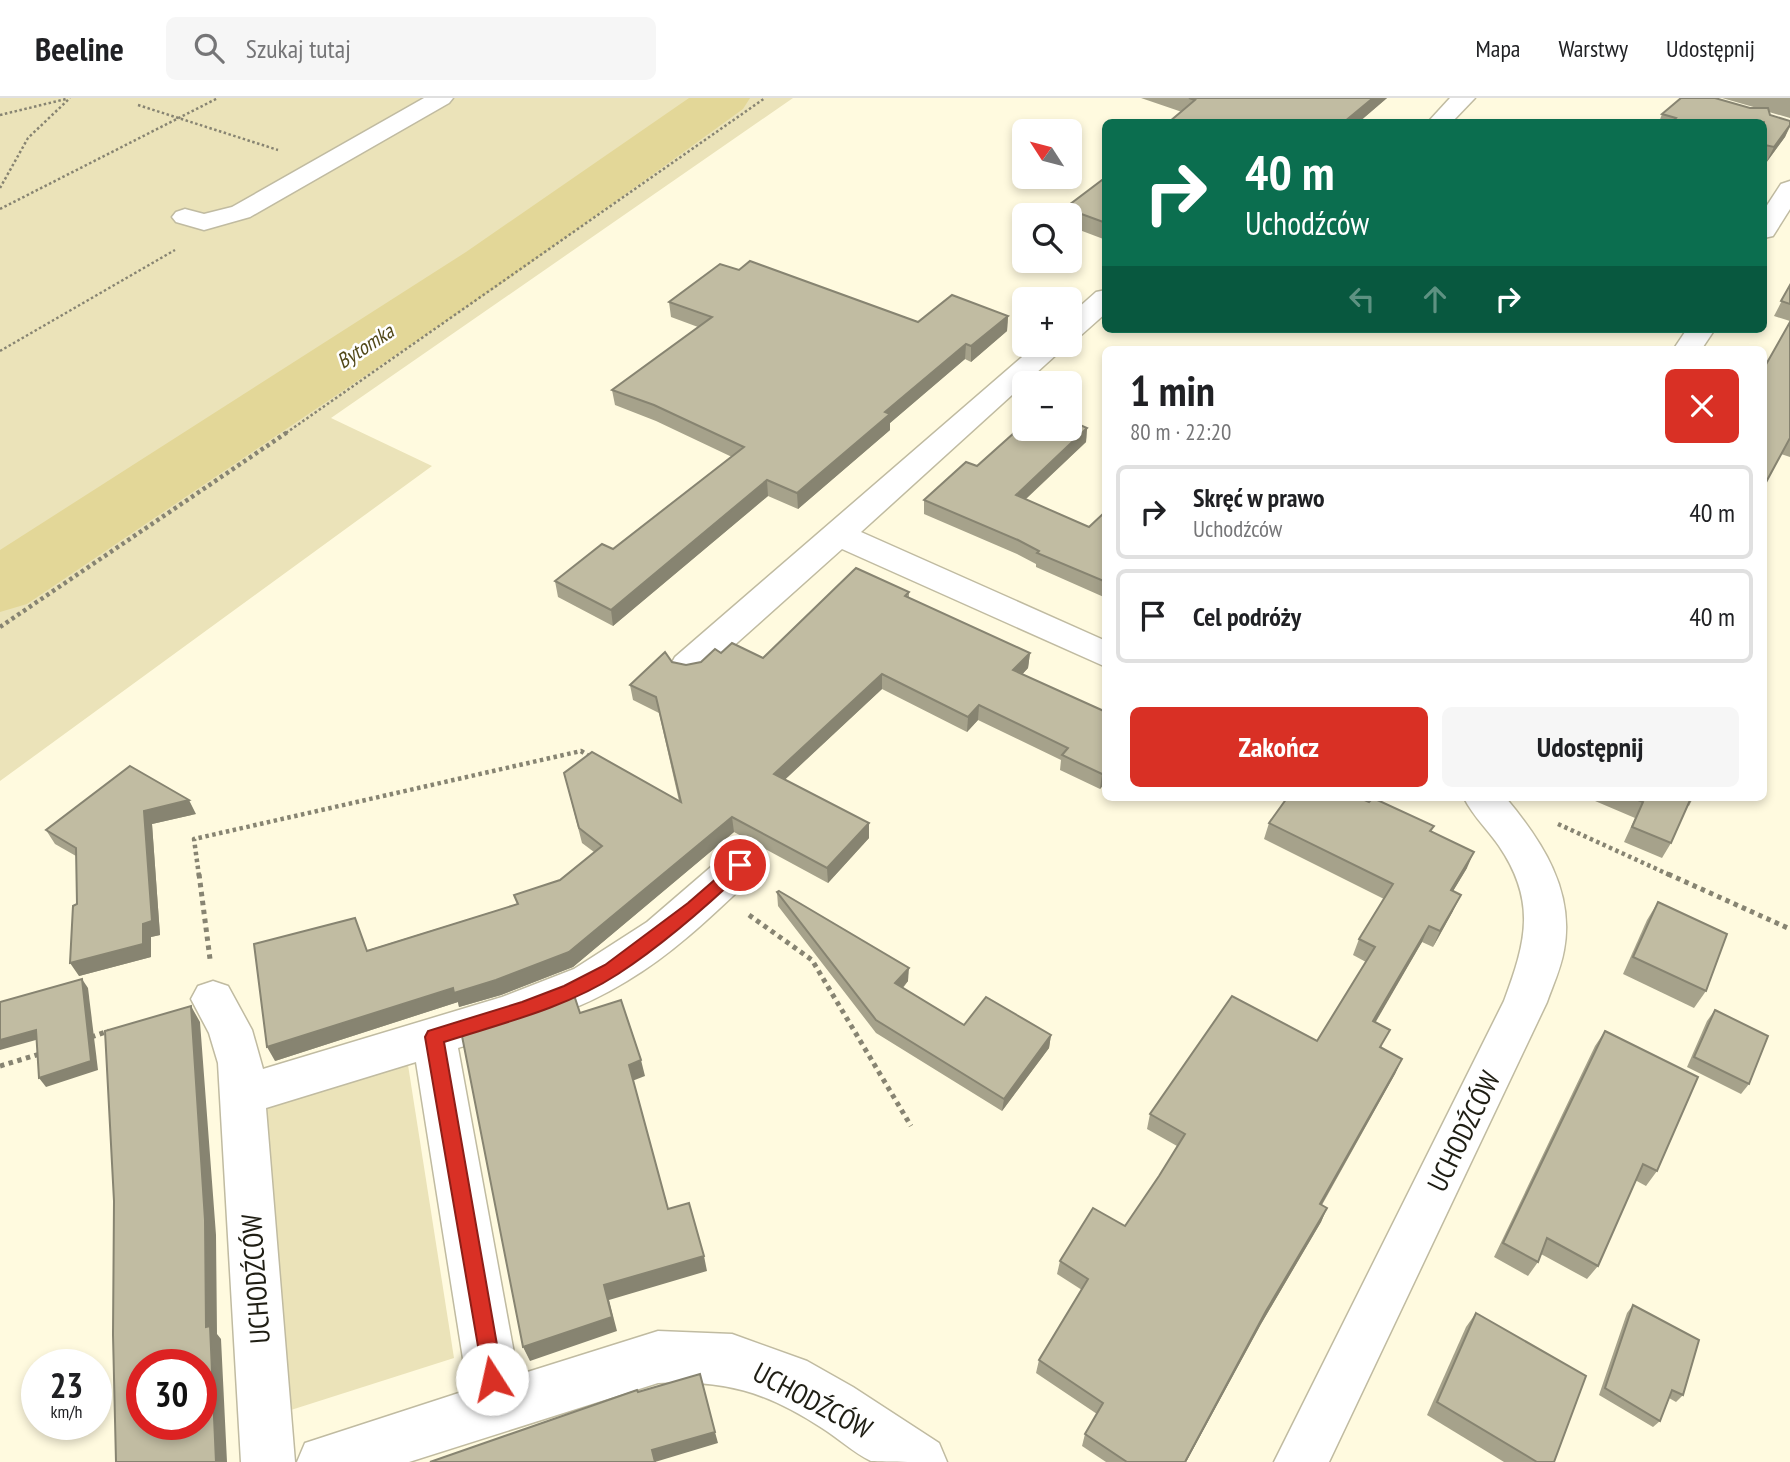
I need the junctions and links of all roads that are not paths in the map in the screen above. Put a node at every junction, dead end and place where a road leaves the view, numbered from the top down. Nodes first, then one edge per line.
1 (441, 98) edge
2 (1463, 98) edge
3 (1441, 119) edge
4 (1790, 189) edge
5 (185, 216) dead end
6 (1767, 225) edge
7 (1102, 302) edge
8 (1082, 319) edge
9 (1039, 357) edge
10 (837, 534) junction
11 (1102, 653) edge
12 (688, 666) edge
13 (1486, 801) edge
14 (740, 865) dead end
15 (213, 999) road end
16 (434, 1037) junction
17 (242, 1095) junction
18 (497, 1406) junction
19 (268, 1462) edge
20 (324, 1462) edge
21 (920, 1462) edge
22 (1301, 1462) edge

1 - 5 street
2 - 3 street
4 - 6 street
7 - 8 street
9 - 10 street
10 - 11 street
10 - 12 street
13 - 22 street, UCHODŹCÓW
14 - 16 street
15 - 17 street, UCHODŹCÓW
16 - 17 street
16 - 18 street
17 - 19 street, UCHODŹCÓW
18 - 20 street, UCHODŹCÓW
18 - 21 street, UCHODŹCÓW

